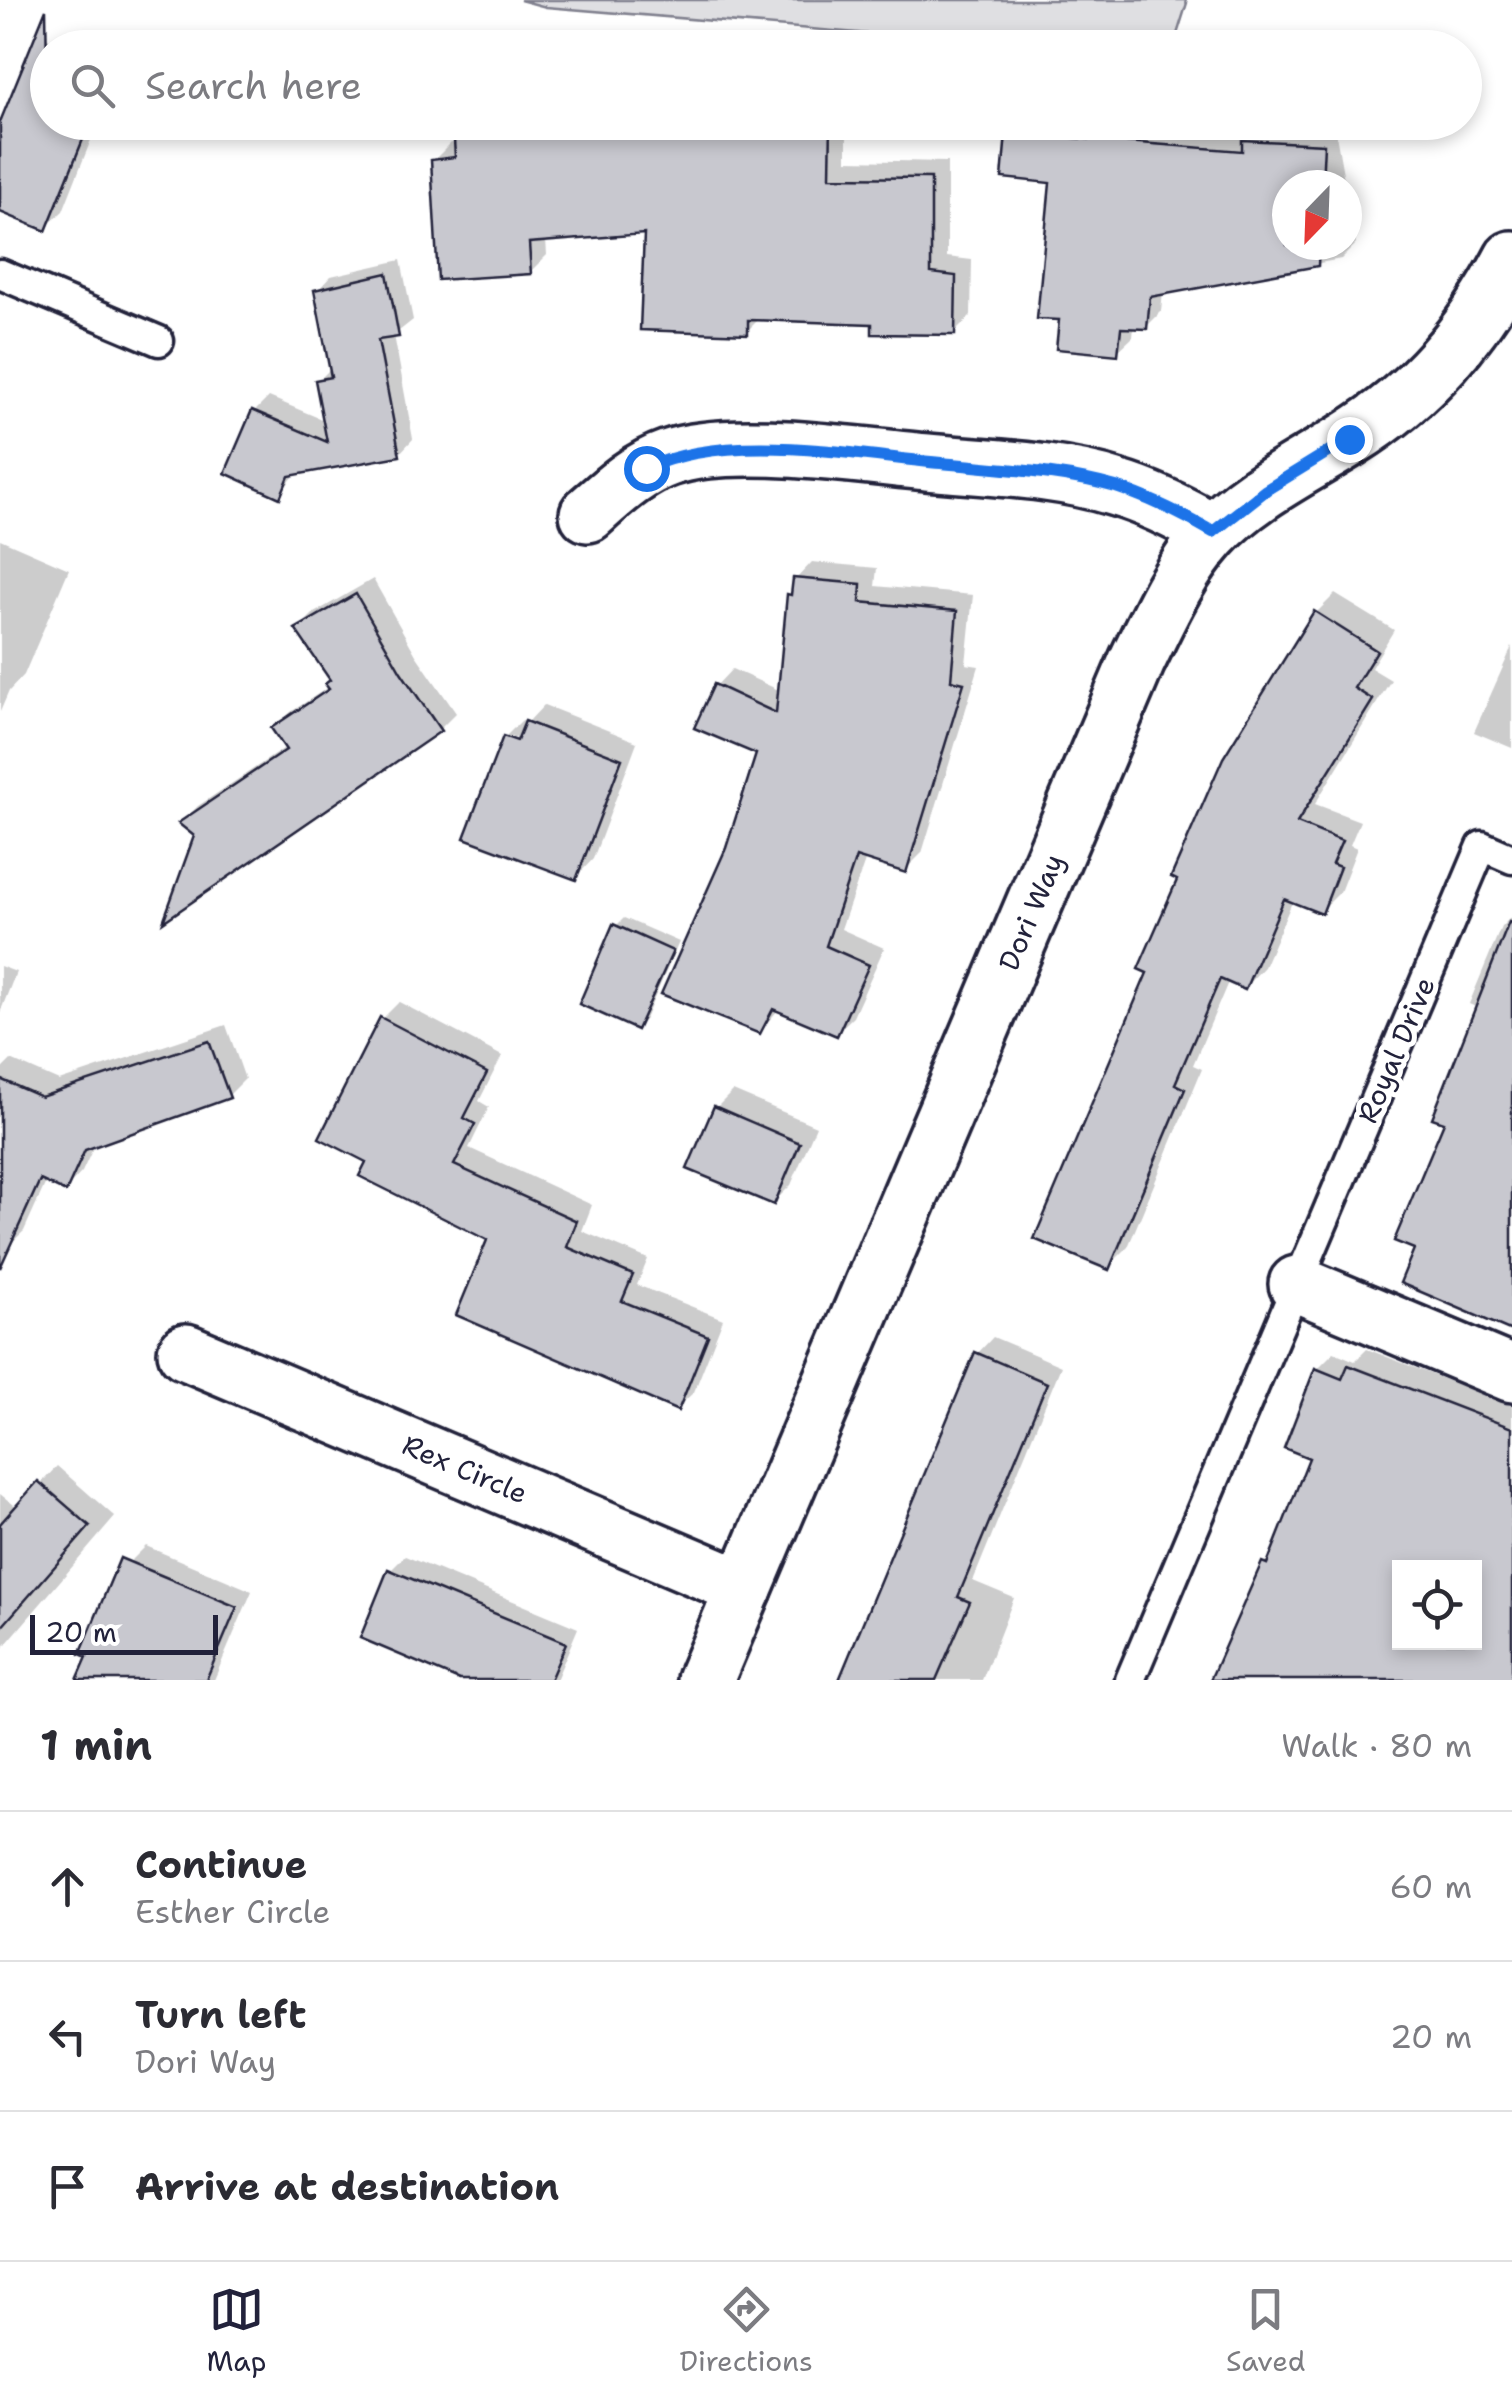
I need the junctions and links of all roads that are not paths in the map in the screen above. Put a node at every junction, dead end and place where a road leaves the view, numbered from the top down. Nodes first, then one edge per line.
1 (1512, 259) edge
2 (0, 274) edge
3 (159, 341) dead end
4 (588, 514) dead end
5 (1213, 532) junction
6 (1512, 859) edge
7 (1297, 1284) junction
8 (186, 1352) dead end
9 (1512, 1374) edge
10 (744, 1588) junction
11 (704, 1680) edge
12 (1130, 1680) edge

1 - 5 street, Dori Way
2 - 3 lane
4 - 5 street
5 - 10 street, Dori Way
6 - 7 lane, Royal Drive
7 - 9 street
7 - 12 lane, Royal Drive
8 - 10 street, Rex Circle
10 - 11 street, Dori Way

